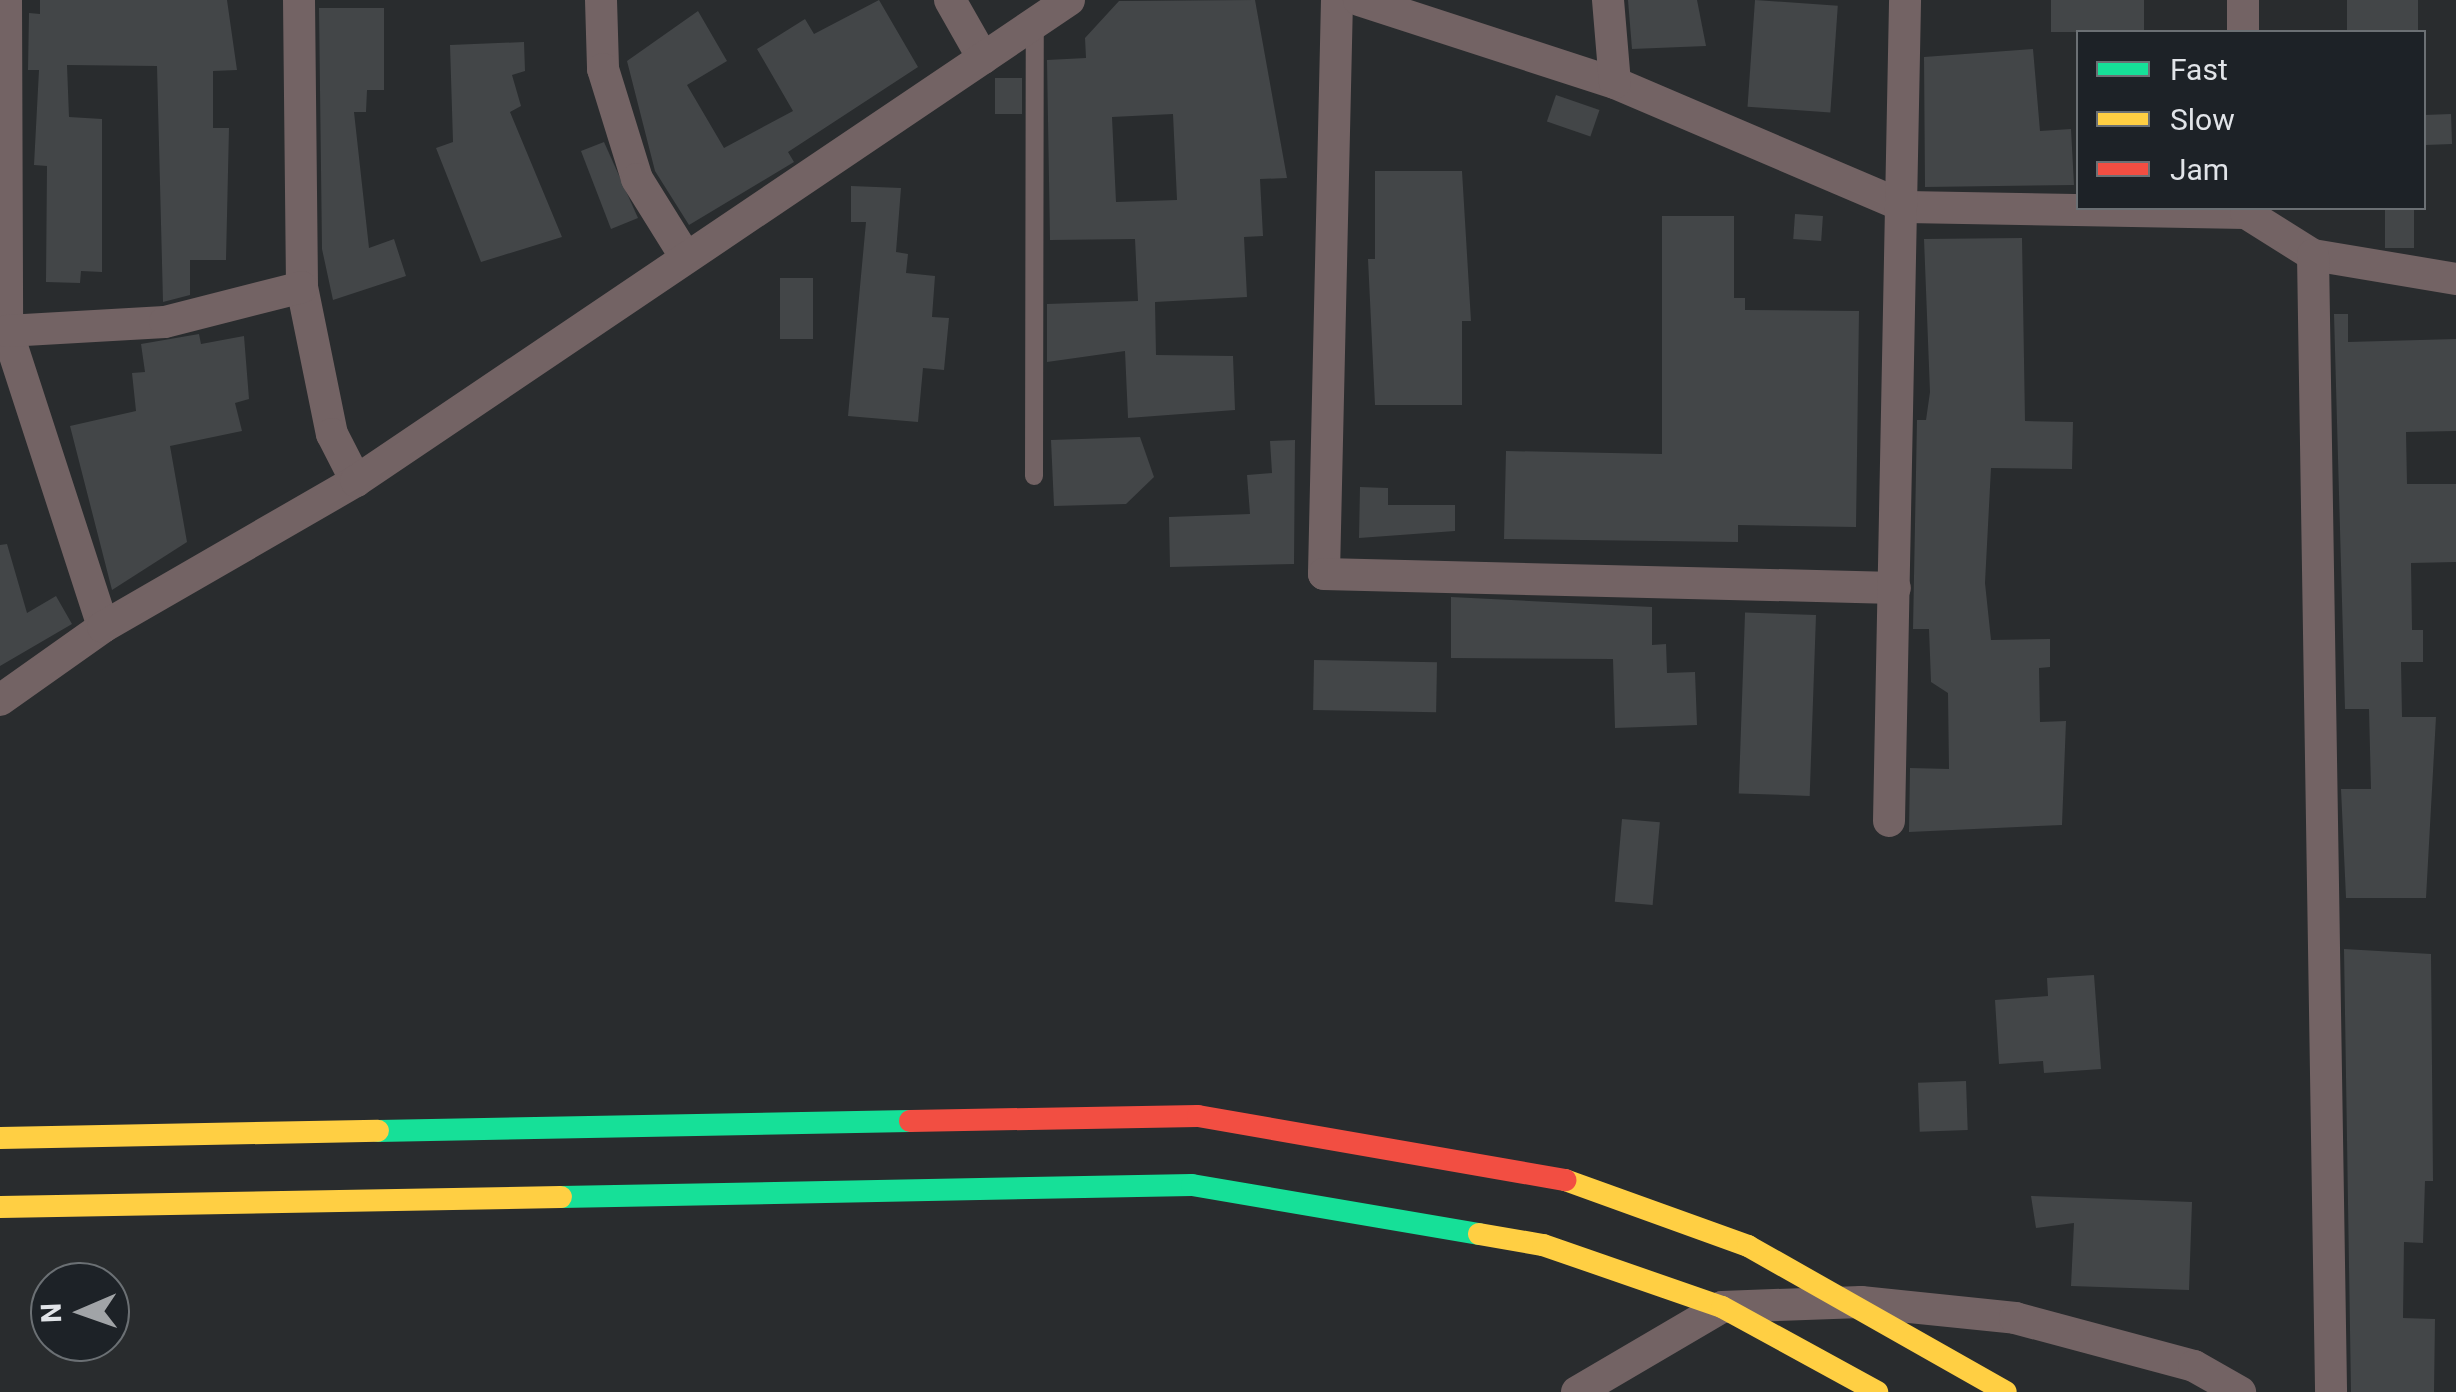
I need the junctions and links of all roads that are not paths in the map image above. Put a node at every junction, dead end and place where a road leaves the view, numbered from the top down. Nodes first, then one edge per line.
1 (6, 0) edge
2 (299, 0) edge
3 (602, 0) edge
4 (950, 0) edge
5 (1069, 0) edge
6 (1337, 0) edge
7 (1358, 0) edge
8 (1608, 0) edge
9 (1905, 0) edge
10 (2243, 0) edge
11 (1035, 22) junction
12 (2243, 30) edge
13 (983, 58) junction
14 (1615, 82) junction
15 (1906, 206) junction
16 (2076, 208) edge
17 (2246, 210) edge
18 (2312, 255) junction
19 (686, 256) junction
20 (2456, 278) edge
21 (302, 287) junction
22 (7, 331) junction
23 (1034, 476) dead end
24 (356, 481) junction
25 (1896, 588) junction
26 (103, 626) junction
27 (0, 700) edge
28 (1889, 822) dead end
29 (0, 1138) edge
30 (0, 1207) edge
31 (1862, 1302) junction
32 (1722, 1307) junction
33 (1577, 1392) edge
34 (1878, 1392) edge
35 (2006, 1392) edge
36 (2240, 1392) edge
37 (2331, 1392) edge

1 - 22 street
2 - 21 street
3 - 19 street
4 - 13 street
5 - 11 street
6 - 25 street
7 - 14 street
8 - 14 street
9 - 15 street
10 - 12 street
11 - 13 street
11 - 23 lane
13 - 19 street
14 - 15 street
15 - 16 street
15 - 25 street
17 - 18 street
18 - 20 street
18 - 37 street
19 - 24 street
21 - 22 street
21 - 24 street
22 - 26 street
24 - 26 street
25 - 28 street
26 - 27 street
29 - 31 main road
30 - 32 main road
31 - 32 street
31 - 35 main road
31 - 36 street
32 - 33 street
32 - 34 main road

